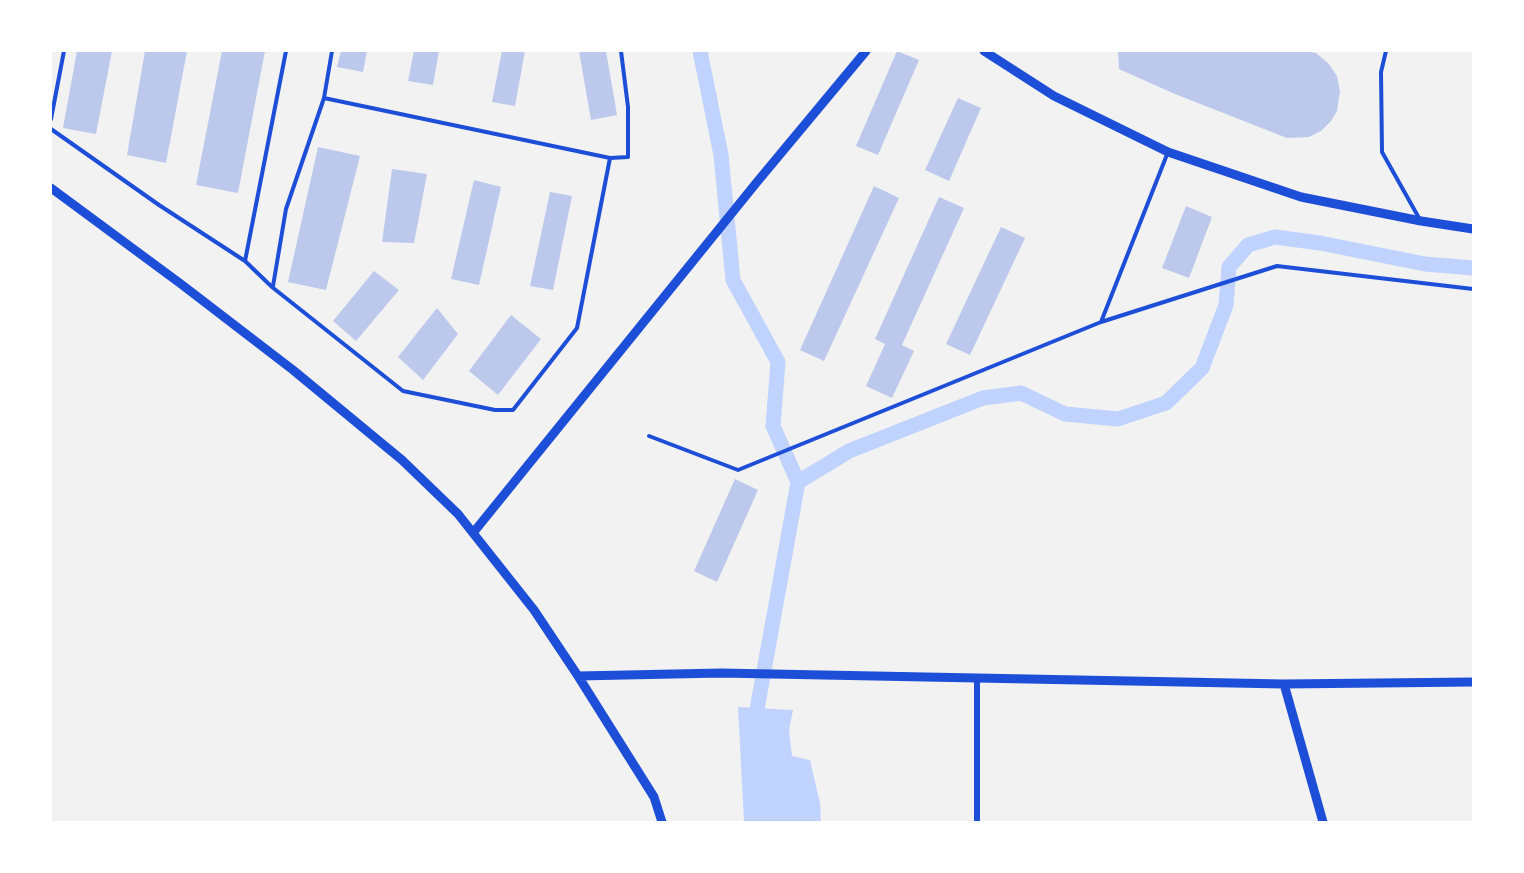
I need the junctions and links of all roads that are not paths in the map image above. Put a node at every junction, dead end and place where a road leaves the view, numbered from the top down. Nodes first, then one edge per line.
1 (64, 51) edge
2 (286, 51) edge
3 (332, 51) edge
4 (621, 51) edge
5 (866, 51) edge
6 (984, 51) edge
7 (1386, 51) edge
8 (324, 98) junction
9 (51, 119) edge
10 (51, 129) edge
11 (1168, 152) junction
12 (610, 158) junction
13 (51, 188) edge
14 (1421, 221) junction
15 (1473, 229) edge
16 (245, 261) junction
17 (272, 287) junction
18 (1473, 289) edge
19 (1101, 322) junction
20 (649, 436) dead end
21 (473, 533) junction
22 (578, 676) junction
23 (976, 678) junction
24 (1473, 682) edge
25 (1284, 684) junction
26 (662, 822) edge
27 (977, 822) edge
28 (1323, 822) edge

1 - 9 lane
2 - 16 lane
3 - 8 lane
4 - 12 lane
5 - 21 street
6 - 11 street
7 - 14 lane
8 - 12 lane
8 - 17 lane
10 - 16 lane
11 - 14 street
11 - 19 lane
12 - 17 lane
13 - 21 street
14 - 15 street
16 - 17 lane
18 - 19 lane
19 - 20 lane
21 - 22 street
22 - 23 street
22 - 26 street
23 - 25 street
23 - 27 street
24 - 25 street
25 - 28 street

